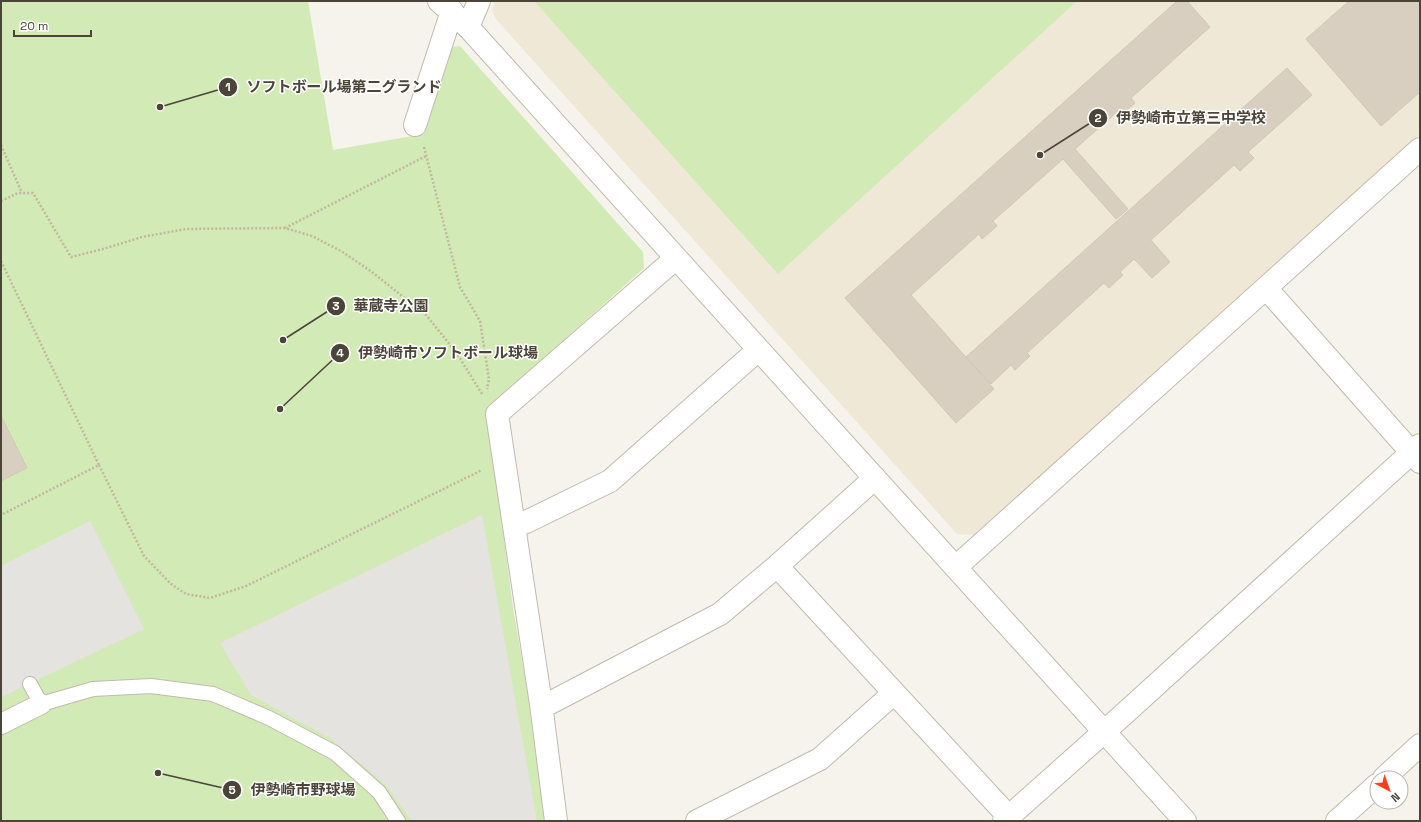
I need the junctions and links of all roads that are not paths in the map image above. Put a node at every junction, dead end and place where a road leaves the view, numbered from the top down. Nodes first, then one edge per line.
1 (479, 1) edge
2 (445, 6) edge
3 (468, 27) junction
4 (415, 125) road end
5 (1420, 149) edge
6 (675, 259) junction
7 (1266, 288) junction
8 (758, 350) junction
9 (1417, 453) edge
10 (875, 478) junction
11 (514, 526) junction
12 (777, 566) junction
13 (956, 567) junction
14 (30, 684) dead end
15 (894, 693) junction
16 (41, 704) junction
17 (541, 704) junction
18 (1, 724) edge
19 (1105, 732) junction
20 (1420, 745) edge
21 (1393, 770) edge
22 (1369, 792) edge
23 (1006, 819) edge
24 (398, 821) edge
25 (556, 821) edge
26 (697, 821) edge
27 (1185, 821) edge
28 (1337, 821) edge

1 - 3 street
2 - 3 street
2 - 4 street
3 - 6 street
5 - 7 street
6 - 8 street
6 - 11 street
7 - 9 street
7 - 13 street
8 - 10 street
8 - 11 street
9 - 19 street
10 - 12 street
10 - 13 street
11 - 17 street
12 - 15 street
12 - 17 street
13 - 19 street
14 - 16 lane
15 - 23 street
15 - 26 street
16 - 18 street
16 - 24 lane
17 - 25 street
19 - 23 street
19 - 27 street
20 - 21 street
22 - 28 street

